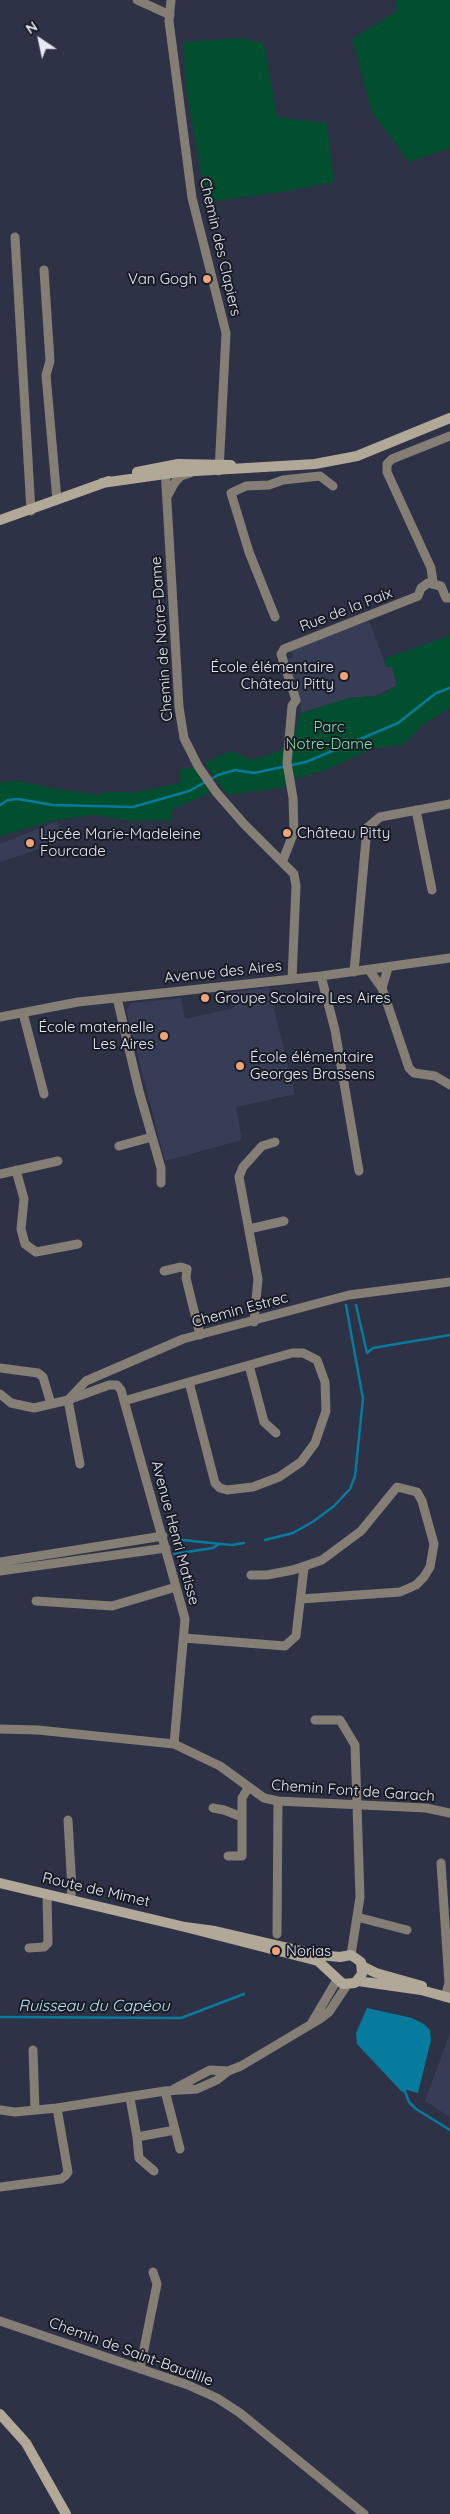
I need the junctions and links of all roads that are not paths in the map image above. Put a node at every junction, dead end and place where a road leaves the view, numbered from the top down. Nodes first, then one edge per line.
1 (137, 0) edge
2 (171, 0) edge
3 (170, 15) junction
4 (15, 237) dead end
5 (44, 270) dead end
6 (450, 418) edge
7 (450, 436) edge
8 (219, 468) junction
9 (165, 470) junction
10 (194, 472) junction
11 (333, 486) dead end
12 (167, 497) junction
13 (57, 500) junction
14 (31, 511) junction
15 (0, 520) edge
16 (433, 582) junction
17 (448, 598) edge
18 (275, 617) dead end
19 (450, 804) edge
20 (416, 810) junction
21 (283, 860) junction
22 (432, 890) dead end
23 (450, 958) edge
24 (388, 968) junction
25 (370, 970) junction
26 (354, 972) junction
27 (321, 976) junction
28 (292, 979) junction
29 (382, 988) junction
30 (117, 998) junction
31 (24, 1013) junction
32 (0, 1018) edge
33 (450, 1085) edge
34 (44, 1094) dead end
35 (152, 1137) junction
36 (275, 1142) dead end
37 (119, 1146) dead end
38 (58, 1161) dead end
39 (16, 1170) junction
40 (359, 1171) dead end
41 (0, 1174) edge
42 (161, 1184) dead end
43 (284, 1221) dead end
44 (249, 1229) junction
45 (78, 1244) dead end
46 (164, 1271) dead end
47 (450, 1282) edge
48 (254, 1322) junction
49 (200, 1335) junction
50 (249, 1365) junction
51 (0, 1368) edge
52 (189, 1382) junction
53 (0, 1394) edge
54 (68, 1400) junction
55 (124, 1401) junction
56 (51, 1404) junction
57 (276, 1433) dead end
58 (80, 1464) dead end
59 (163, 1536) junction
60 (166, 1548) junction
61 (0, 1562) edge
62 (304, 1568) junction
63 (0, 1571) edge
64 (251, 1575) dead end
65 (176, 1587) junction
66 (301, 1599) junction
67 (36, 1601) dead end
68 (184, 1638) junction
69 (315, 1720) dead end
70 (0, 1729) edge
71 (174, 1744) junction
72 (248, 1788) junction
73 (278, 1801) junction
74 (358, 1805) junction
75 (213, 1808) dead end
76 (450, 1814) edge
77 (242, 1817) junction
78 (68, 1820) dead end
79 (228, 1856) dead end
80 (441, 1863) dead end
81 (0, 1884) edge
82 (446, 1889) edge
83 (47, 1894) junction
84 (70, 1900) junction
85 (356, 1917) junction
86 (185, 1927) junction
87 (407, 1930) dead end
88 (278, 1934) dead end
89 (29, 1948) dead end
90 (351, 1955) junction
91 (340, 1957) junction
92 (362, 1966) junction
93 (339, 1979) junction
94 (358, 1981) junction
95 (448, 1995) edge
96 (34, 2050) dead end
97 (228, 2071) junction
98 (193, 2078) junction
99 (197, 2089) junction
100 (169, 2091) junction
101 (130, 2098) junction
102 (57, 2108) junction
103 (0, 2110) edge
104 (35, 2110) junction
105 (15, 2112) junction
106 (0, 2117) edge
107 (176, 2130) junction
108 (137, 2137) junction
109 (180, 2149) dead end
110 (154, 2171) dead end
111 (0, 2187) edge
112 (153, 2272) dead end
113 (0, 2321) edge
114 (140, 2369) junction
115 (0, 2414) edge
116 (66, 2514) edge
117 (364, 2514) edge

1 - 3 street
2 - 3 street, Chemin des Clapiers
3 - 8 street, Chemin des Clapiers
4 - 14 street
5 - 13 street
6 - 8 street
7 - 16 street
8 - 9 street
8 - 10 street
9 - 10 street
9 - 12 street, Chemin de Notre-Dame
9 - 13 street
10 - 12 street
11 - 18 street
12 - 21 street, Chemin de Notre-Dame
13 - 14 street
14 - 15 street
16 - 17 street
16 - 21 street, Rue de la Paix
19 - 20 street
20 - 22 street
20 - 26 street
21 - 28 street, Chemin de Notre-Dame
23 - 24 street, Avenue des Aires
24 - 25 street, Avenue des Aires
24 - 29 street
25 - 26 street, Avenue des Aires
25 - 29 street
26 - 27 street, Avenue des Aires
27 - 28 street, Avenue des Aires
27 - 40 street
28 - 30 street, Avenue des Aires
29 - 33 street
30 - 31 street, Avenue des Aires
30 - 35 street
31 - 32 street, Avenue des Aires
31 - 34 street
35 - 37 street
35 - 42 street
36 - 44 street
38 - 39 street
39 - 41 street
39 - 45 street
43 - 44 street
44 - 48 street
46 - 49 street
47 - 48 street, Chemin Estrec
48 - 49 street, Chemin Estrec
49 - 54 street, Chemin Estrec
50 - 52 street
50 - 52 street
50 - 57 street
51 - 56 street
52 - 55 street
53 - 56 street
54 - 55 street, Avenue Henri Matisse
54 - 56 street
54 - 58 street
55 - 59 street, Avenue Henri Matisse
59 - 60 street, Avenue Henri Matisse
59 - 61 street
60 - 63 street
60 - 65 street, Avenue Henri Matisse
62 - 64 street
62 - 66 street
62 - 66 street
65 - 67 street
65 - 68 street, Avenue Henri Matisse
66 - 68 street
68 - 71 street, Avenue Henri Matisse
69 - 74 street
70 - 71 street, Chemin Font de Garach
71 - 72 street, Chemin Font de Garach
72 - 73 street, Chemin Font de Garach
72 - 77 street
73 - 74 street, Chemin Font de Garach
73 - 88 street
74 - 76 street, Chemin Font de Garach
74 - 85 street
75 - 77 street
77 - 79 street
78 - 84 street
80 - 82 street
81 - 83 street, Route de Mimet
82 - 95 street
83 - 84 street, Route de Mimet
83 - 89 street
84 - 86 street, Route de Mimet
85 - 87 street
85 - 90 street
86 - 91 street, Route de Mimet
86 - 93 street, Route de Mimet
90 - 91 street, Route de Mimet
90 - 92 street
91 - 93 street
92 - 94 street
92 - 95 street
93 - 94 street
93 - 97 street
94 - 95 street
96 - 104 street
97 - 98 street
97 - 99 street
98 - 99 street
98 - 100 street
99 - 100 street
100 - 101 street
100 - 107 street
101 - 102 street
101 - 108 street
102 - 104 street
102 - 111 street
103 - 105 street
104 - 105 street
105 - 106 street
107 - 108 street
107 - 109 street
108 - 110 street
112 - 114 street
113 - 114 street, Chemin de Saint-Baudille
114 - 117 street, Chemin de Saint-Baudille
115 - 116 street

